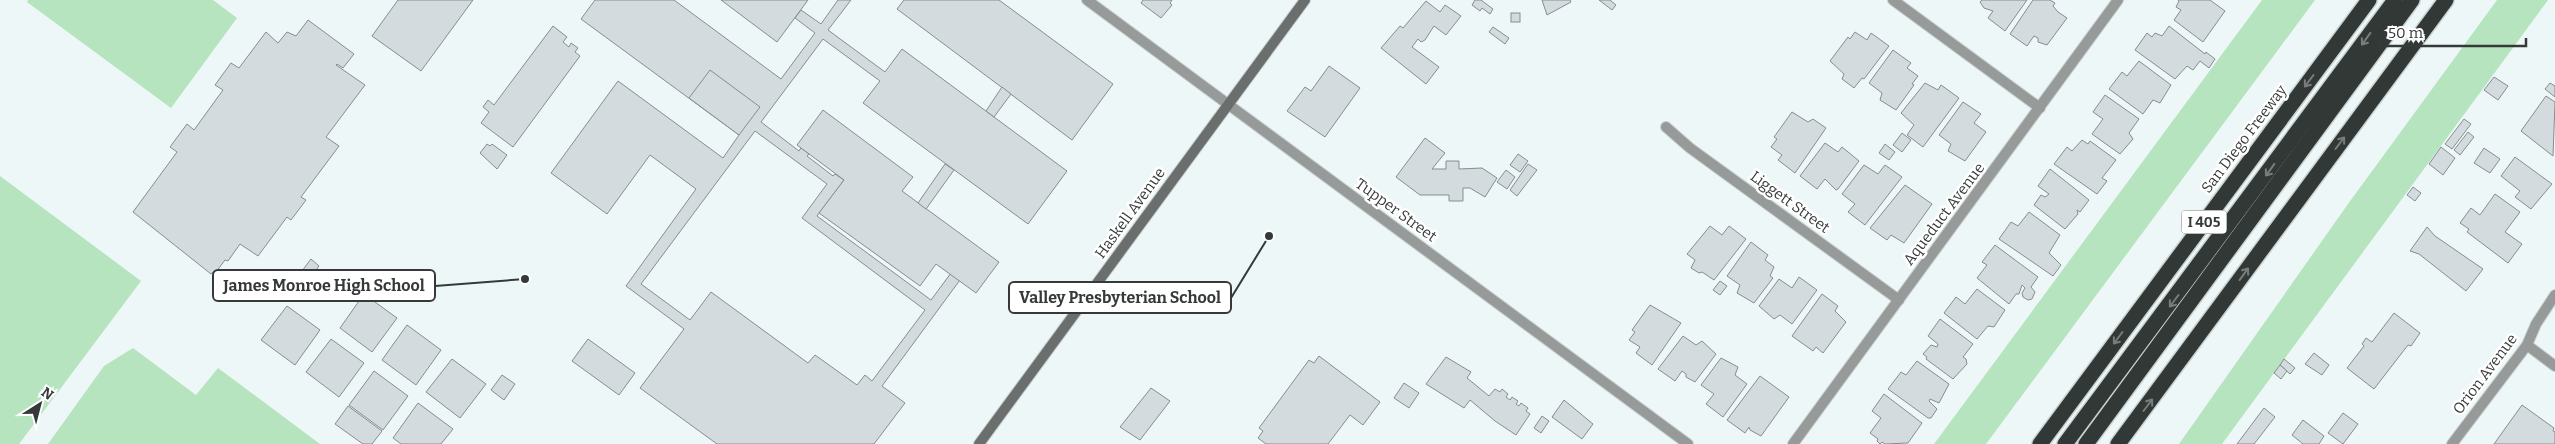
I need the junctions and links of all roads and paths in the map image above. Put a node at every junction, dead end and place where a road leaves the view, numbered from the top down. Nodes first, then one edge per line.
1 (1087, 0) edge
2 (1305, 0) edge
3 (1893, 0) edge
4 (2118, 0) edge
5 (2369, 0) edge
6 (2395, 0) edge
7 (2412, 0) edge
8 (2446, 0) edge
9 (1229, 105) junction
10 (2040, 108) junction
11 (1666, 127) dead end
12 (2555, 295) edge
13 (1898, 300) junction
14 (2527, 345) junction
15 (2555, 366) edge
16 (979, 444) edge
17 (1688, 444) edge
18 (1792, 444) edge
19 (2040, 444) edge
20 (2065, 444) edge
21 (2086, 444) edge
22 (2118, 444) edge
23 (2452, 444) edge

1 - 9 street, Tupper Street
2 - 9 main road, Haskell Avenue
3 - 10 street
4 - 10 street, Aqueduct Avenue
5 -> 19 highway, San Diego Freeway / I 405
6 -> 20 highway
7 - 21 highway
22 -> 8 highway
9 - 16 main road, Haskell Avenue
9 - 17 street, Tupper Street
10 - 13 street, Aqueduct Avenue
11 - 13 street, Liggett Street
12 - 14 street, Orion Avenue
13 - 18 street, Aqueduct Avenue
14 - 15 street
14 - 23 street, Orion Avenue

